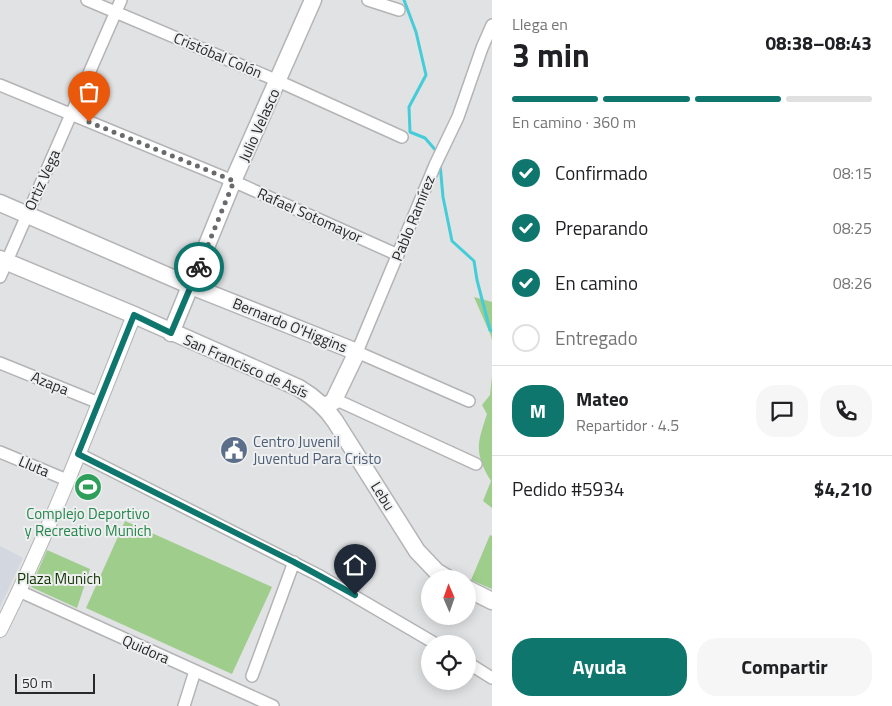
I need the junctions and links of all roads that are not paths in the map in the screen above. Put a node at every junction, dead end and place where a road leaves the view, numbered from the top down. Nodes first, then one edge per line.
1 (87, 0) edge
2 (121, 0) edge
3 (313, 0) edge
4 (368, 0) edge
5 (399, 10) dead end
6 (116, 12) junction
7 (492, 24) edge
8 (278, 81) junction
9 (0, 85) edge
10 (71, 115) junction
11 (402, 138) dead end
12 (234, 181) junction
13 (0, 203) edge
14 (27, 215) junction
15 (398, 255) junction
16 (3, 261) edge
17 (0, 277) edge
18 (191, 286) junction
19 (134, 315) junction
20 (171, 333) junction
21 (357, 352) junction
22 (0, 364) edge
23 (469, 401) dead end
24 (99, 404) junction
25 (329, 404) junction
26 (0, 452) edge
27 (78, 454) junction
28 (476, 464) dead end
29 (67, 480) junction
30 (294, 562) junction
31 (435, 570) edge
32 (19, 591) junction
33 (476, 593) edge
34 (492, 601) edge
35 (0, 630) edge
36 (421, 635) edge
37 (476, 668) edge
38 (195, 671) junction
39 (252, 676) dead end
40 (492, 678) edge
41 (184, 706) edge
42 (273, 706) edge

1 - 6 street, Cristóbal Colón
2 - 6 street, Ortiz Vega
3 - 8 main road, Julio Velasco
4 - 5 street
6 - 8 street, Cristóbal Colón
6 - 10 street, Ortiz Vega
7 - 15 street, Pablo Ramírez
8 - 11 street, Cristóbal Colón
8 - 12 main road, Julio Velasco
9 - 10 street, Rafael Sotomayor
10 - 12 street, Rafael Sotomayor
10 - 14 street, Ortiz Vega
12 - 15 street, Rafael Sotomayor
12 - 18 main road, Julio Velasco
13 - 14 main road, Bernardo O'Higgins
14 - 16 street, Ortiz Vega
14 - 18 main road, Bernardo O'Higgins
15 - 21 street, Pablo Ramírez
16 - 17 street, Ortiz Vega
16 - 19 main road, San Francisco de Asís
18 - 20 main road, Julio Velasco
18 - 21 main road, Bernardo O'Higgins
19 - 20 main road, San Francisco de Asís
19 - 24 street
20 - 25 main road, San Francisco de Asís
21 - 23 street, Bernardo O'Higgins
21 - 25 main road, Pablo Ramírez
22 - 24 street, Azapa
24 - 27 street
25 - 28 street, San Francisco de Asís
25 - 31 main road, Lebu
26 - 29 street, Lluta
27 - 29 street
27 - 30 street
29 - 32 street
30 - 36 street
30 - 39 street
32 - 35 street
32 - 38 street, Quidora
33 - 34 main road
37 - 40 street
38 - 41 street
38 - 42 street, Quidora

